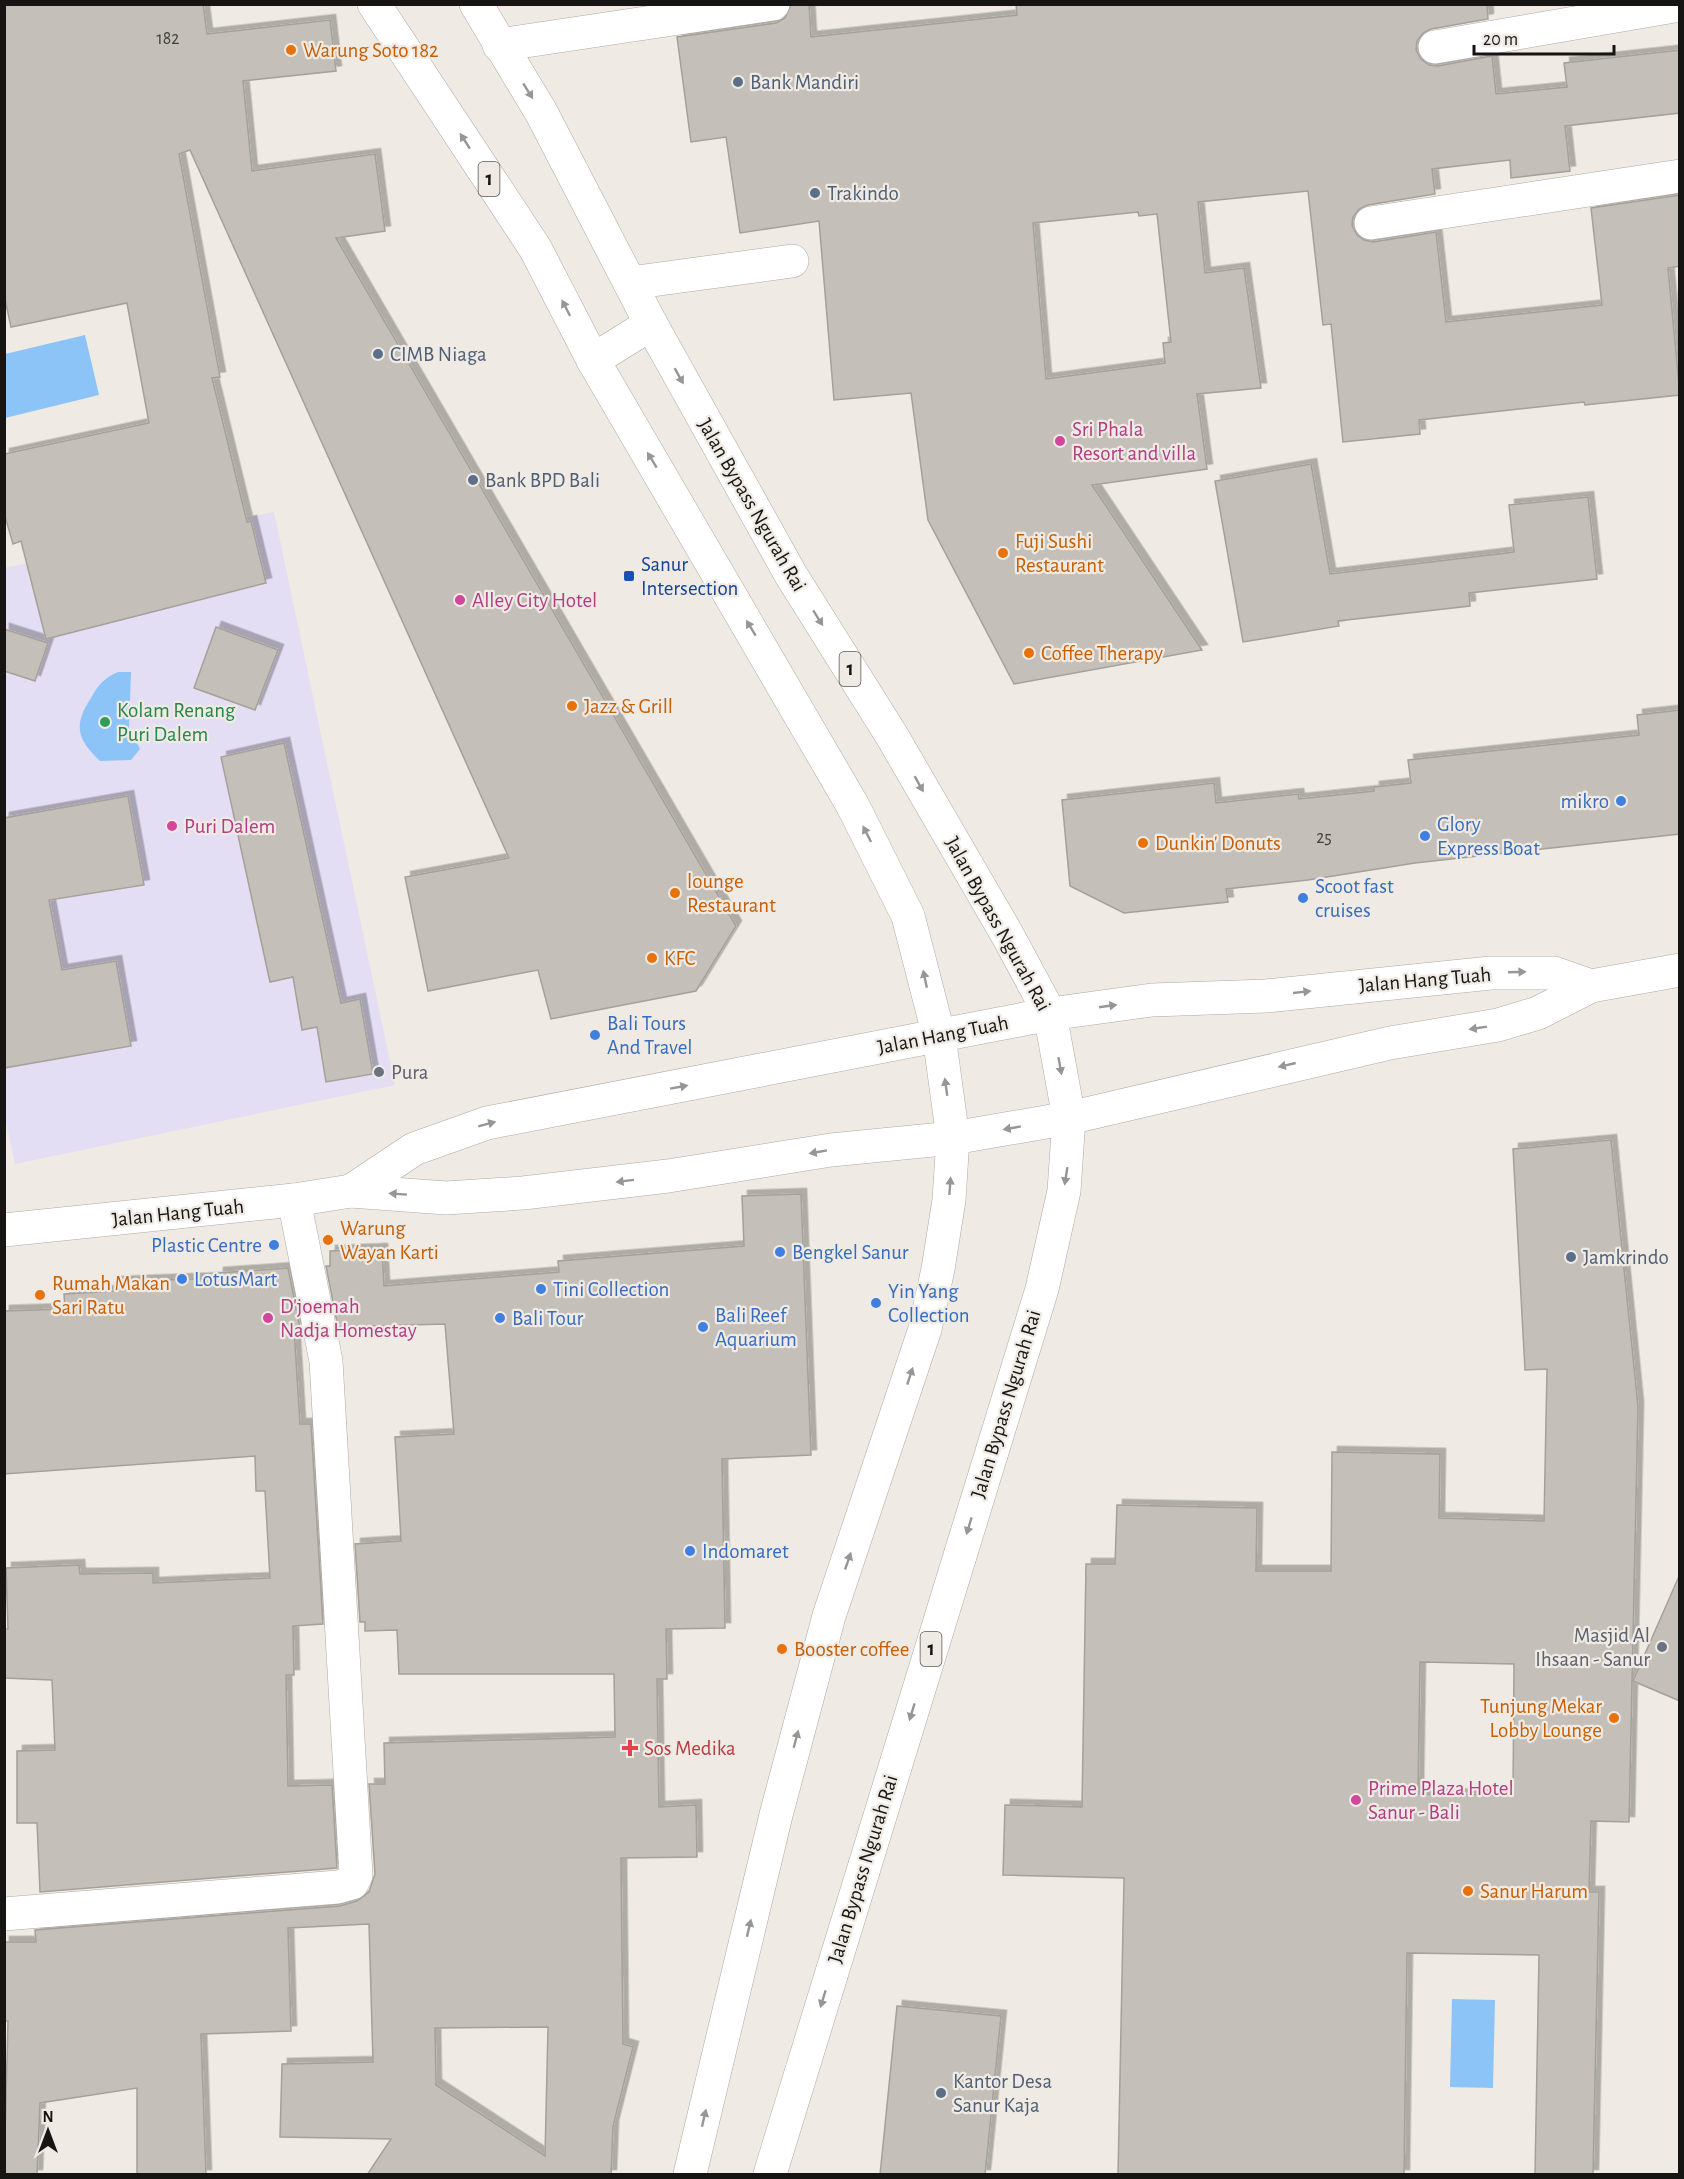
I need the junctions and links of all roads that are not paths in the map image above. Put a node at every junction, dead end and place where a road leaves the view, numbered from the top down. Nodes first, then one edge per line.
1 (374, 4) edge
2 (476, 4) edge
3 (773, 4) edge
4 (1680, 5) edge
5 (499, 45) junction
6 (1435, 47) dead end
7 (1680, 176) edge
8 (1371, 223) dead end
9 (792, 261) dead end
10 (630, 283) junction
11 (651, 324) junction
12 (593, 360) junction
13 (1680, 970) edge
14 (1591, 986) junction
15 (1050, 1014) junction
16 (939, 1036) junction
17 (1069, 1118) junction
18 (953, 1138) junction
19 (351, 1191) junction
20 (294, 1200) junction
21 (4, 1230) edge
22 (4, 1914) edge
23 (690, 2175) edge
24 (770, 2175) edge

12 -> 1 main road, 1
2 - 5 main road, Jalan Bypass Ngurah Rai / 1
3 - 5 main road
4 - 6 main road
5 -> 10 main road, Jalan Bypass Ngurah Rai / 1
7 - 8 main road
9 - 10 main road
10 - 11 main road, Jalan Bypass Ngurah Rai / 1
11 - 12 main road
11 -> 15 main road, Jalan Bypass Ngurah Rai / 1
16 -> 12 main road, 1
13 - 14 main road, Jalan Hang Tuah
15 -> 14 main road, Jalan Hang Tuah
14 -> 17 main road, Jalan Hang Tuah
15 - 16 main road, Jalan Hang Tuah
15 -> 17 main road, Jalan Bypass Ngurah Rai / 1
18 -> 16 main road, 1
19 -> 16 main road, Jalan Hang Tuah
17 -> 18 main road, Jalan Hang Tuah
17 -> 24 main road, Jalan Bypass Ngurah Rai / 1
18 -> 19 main road, Jalan Hang Tuah
23 -> 18 main road, 1
19 - 20 main road, Jalan Hang Tuah
20 - 21 main road, Jalan Hang Tuah
20 - 22 main road

